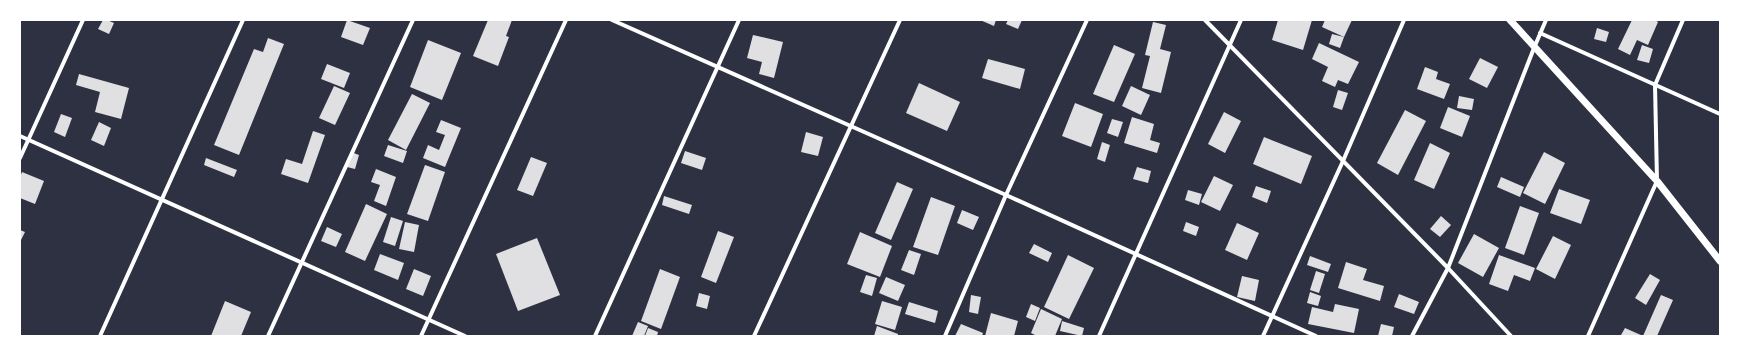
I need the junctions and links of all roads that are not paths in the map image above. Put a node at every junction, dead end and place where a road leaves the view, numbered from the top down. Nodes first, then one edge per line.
1 (83, 20) edge
2 (243, 20) edge
3 (413, 20) edge
4 (566, 20) edge
5 (612, 20) edge
6 (739, 20) edge
7 (900, 20) edge
8 (1087, 20) edge
9 (1205, 20) edge
10 (1242, 20) edge
11 (1404, 20) edge
12 (1510, 20) edge
13 (1546, 20) edge
14 (1682, 20) edge
15 (1540, 33) junction
16 (1230, 45) junction
17 (1534, 48) junction
18 (719, 68) junction
19 (1655, 85) junction
20 (1720, 114) edge
21 (850, 126) junction
22 (20, 136) edge
23 (28, 140) junction
24 (20, 158) edge
25 (1343, 161) junction
26 (1657, 181) junction
27 (1006, 195) junction
28 (161, 200) junction
29 (1136, 255) junction
30 (1720, 261) edge
31 (301, 262) junction
32 (1448, 268) junction
33 (1272, 316) junction
34 (428, 319) junction
35 (100, 336) edge
36 (268, 336) edge
37 (421, 336) edge
38 (465, 336) edge
39 (595, 336) edge
40 (754, 336) edge
41 (946, 336) edge
42 (1099, 336) edge
43 (1263, 336) edge
44 (1316, 336) edge
45 (1412, 336) edge
46 (1511, 336) edge
47 (1588, 336) edge

1 - 23 street
2 - 28 street
3 - 31 street
4 - 34 street
5 - 18 street
6 - 18 street
7 - 21 street
8 - 27 street
9 - 16 street
10 - 16 street
11 - 25 street
12 - 17 street
13 - 15 street
14 - 19 street
15 - 17 street
15 - 19 street
16 - 25 street
16 - 29 street
17 - 26 street
17 - 32 street
18 - 21 street
18 - 39 street
19 - 20 street
19 - 26 street
21 - 27 street
21 - 40 street
22 - 23 street
23 - 24 street
23 - 28 street
25 - 32 street
25 - 33 street
26 - 30 street
26 - 47 street
27 - 29 street
27 - 41 street
28 - 31 street
28 - 35 street
29 - 33 street
29 - 42 street
31 - 34 street
31 - 36 street
32 - 45 street
32 - 46 street
33 - 43 street
33 - 44 street
34 - 37 street
34 - 38 street

